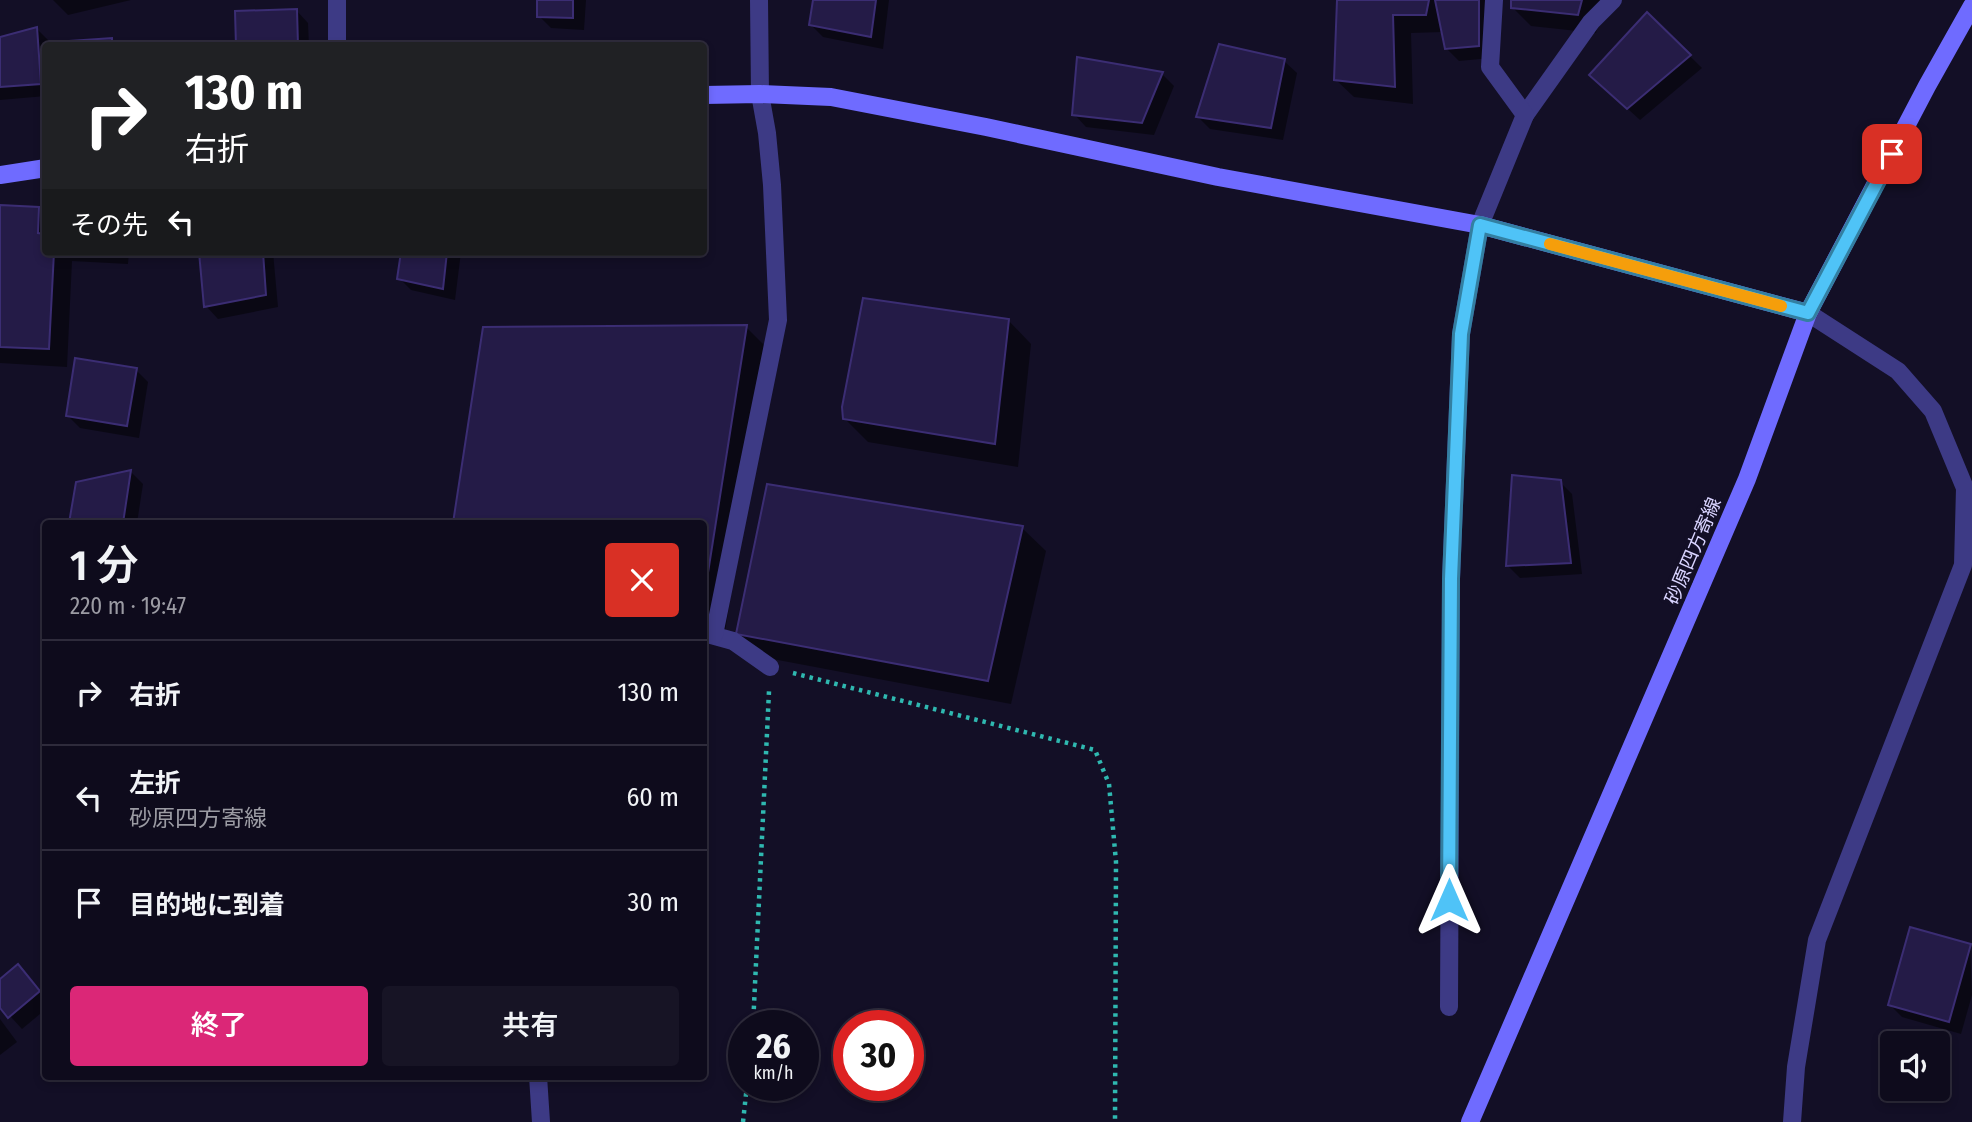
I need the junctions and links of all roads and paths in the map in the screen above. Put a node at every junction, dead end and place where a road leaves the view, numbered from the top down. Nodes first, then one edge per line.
1 (337, 0) edge
2 (759, 0) edge
3 (1494, 0) edge
4 (1613, 0) edge
5 (1972, 6) edge
6 (337, 42) edge
7 (760, 94) junction
8 (707, 95) edge
9 (1525, 115) junction
10 (42, 169) edge
11 (0, 175) edge
12 (1480, 225) junction
13 (1808, 313) junction
14 (709, 634) edge
15 (770, 667) junction
16 (1449, 1007) dead end
17 (753, 1010) edge
18 (538, 1080) edge
19 (745, 1101) edge
20 (541, 1122) edge
21 (743, 1122) edge
22 (1115, 1122) edge
23 (1470, 1122) edge
24 (1792, 1122) edge

1 - 6 street
2 - 7 street
3 - 9 street
4 - 9 street
5 - 13 main road, 砂原四方寄線
7 - 8 main road
7 - 12 main road
7 - 14 street
9 - 12 street
10 - 11 main road
12 - 13 main road
12 - 16 street
13 - 23 main road, 砂原四方寄線
13 - 24 street
14 - 15 street
15 - 17 path
15 - 22 path
18 - 20 street
19 - 21 path

